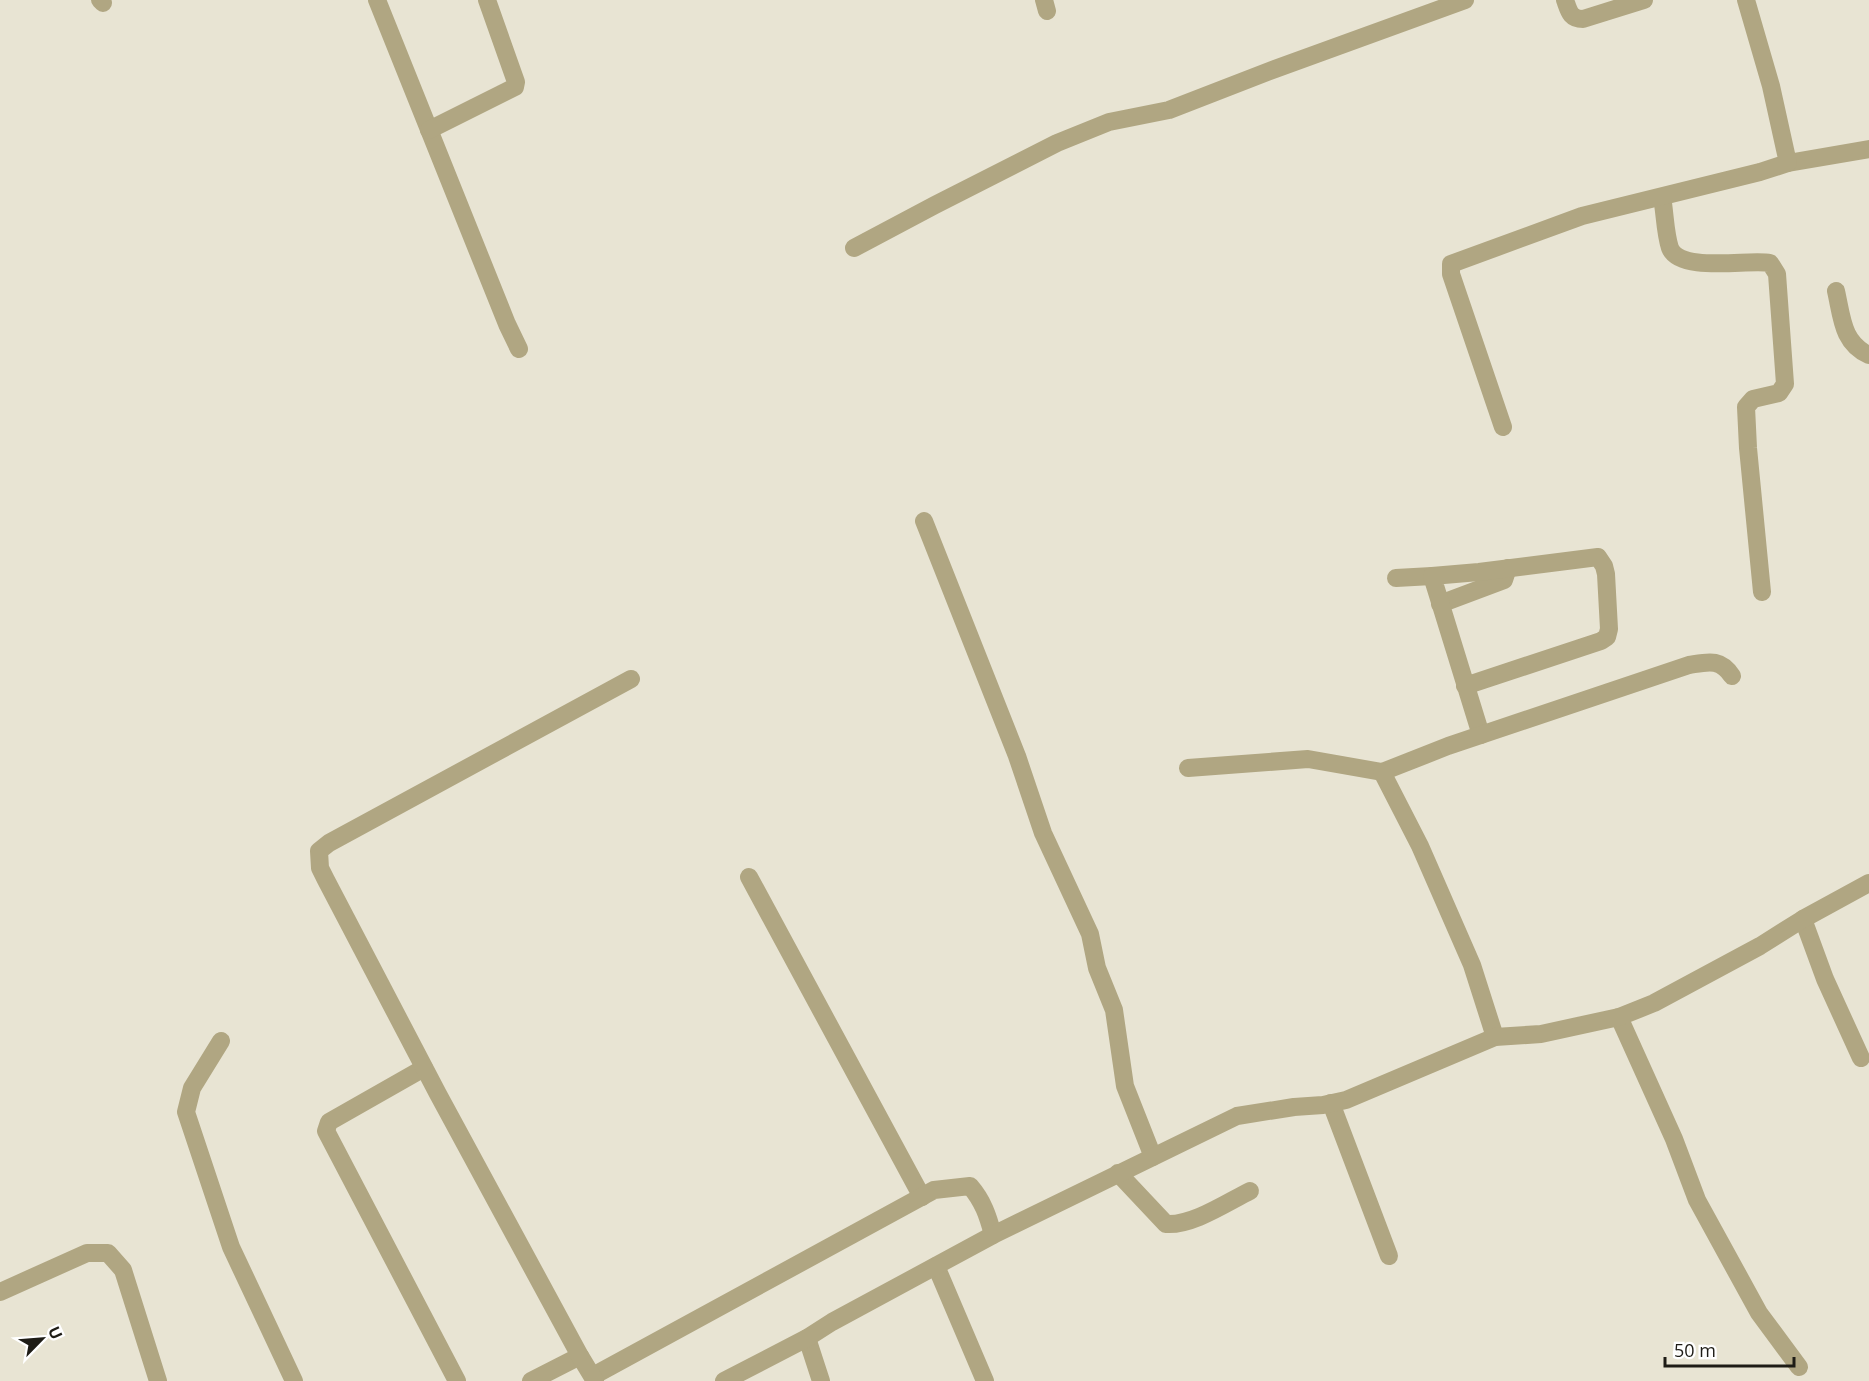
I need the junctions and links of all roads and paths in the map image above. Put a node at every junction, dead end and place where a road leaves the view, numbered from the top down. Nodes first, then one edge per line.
1 (377, 0) edge
2 (487, 0) edge
3 (1465, 0) edge
4 (1565, 0) edge
5 (1644, 0) edge
6 (1746, 0) edge
7 (429, 130) junction
8 (1869, 149) edge
9 (1788, 163) junction
10 (1662, 196) junction
11 (854, 248) dead end
12 (1836, 291) dead end
13 (519, 349) dead end
14 (1869, 355) edge
15 (1503, 427) dead end
16 (924, 521) dead end
17 (1508, 568) junction
18 (1432, 576) junction
19 (1396, 578) dead end
20 (1762, 592) dead end
21 (1440, 604) junction
22 (1732, 676) dead end
23 (631, 679) dead end
24 (1465, 686) junction
25 (1481, 735) junction
26 (1188, 768) dead end
27 (1382, 772) junction
28 (749, 877) dead end
29 (1869, 883) edge
30 (1803, 919) junction
31 (1619, 1017) junction
32 (1495, 1037) junction
33 (221, 1041) dead end
34 (1862, 1058) dead end
35 (424, 1068) junction
36 (1330, 1103) junction
37 (1153, 1157) junction
38 (1118, 1173) junction
39 (1250, 1191) dead end
40 (922, 1197) junction
41 (993, 1235) junction
42 (1389, 1256) dead end
43 (936, 1266) junction
44 (0, 1292) edge
45 (807, 1338) junction
46 (580, 1356) junction
47 (1799, 1367) dead end
48 (594, 1378) edge
49 (158, 1381) edge
50 (294, 1381) edge
51 (457, 1381) edge
52 (531, 1381) edge
53 (724, 1381) edge
54 (821, 1381) edge
55 (985, 1381) edge

1 - 7 street
2 - 7 street
3 - 11 street
4 - 5 street
6 - 9 street
7 - 13 street
8 - 9 street
9 - 10 street
10 - 15 street
10 - 20 street
12 - 14 street
16 - 37 street
17 - 18 street
17 - 21 street
17 - 24 street
18 - 19 street
18 - 21 street
21 - 24 street
22 - 25 street
23 - 35 street
24 - 25 street
25 - 27 street
26 - 27 street
27 - 32 street
28 - 40 street
29 - 30 street
30 - 31 street
30 - 34 street
31 - 32 street
31 - 47 street
32 - 36 street
33 - 50 street
35 - 46 street
35 - 51 street
36 - 37 street
36 - 42 street
37 - 38 street
38 - 39 street
38 - 41 street
40 - 41 street
40 - 48 street
41 - 43 street
43 - 45 street
43 - 55 street
44 - 49 street
45 - 53 street
45 - 54 street
46 - 48 street
46 - 52 street

